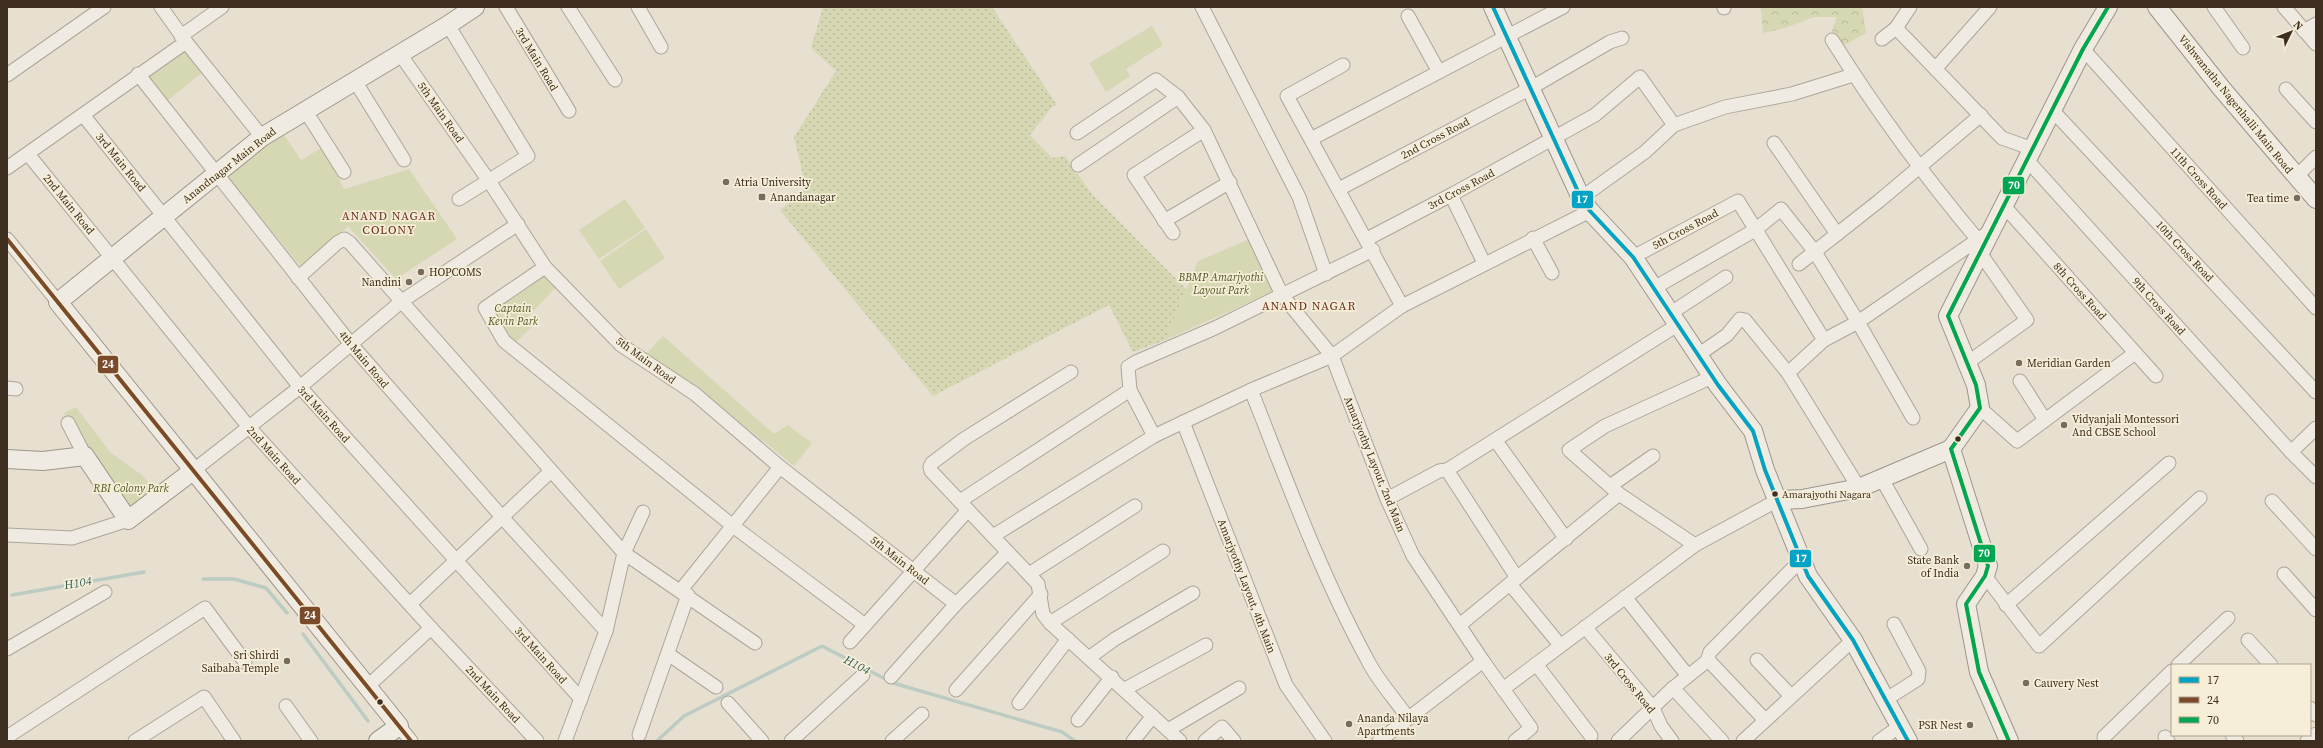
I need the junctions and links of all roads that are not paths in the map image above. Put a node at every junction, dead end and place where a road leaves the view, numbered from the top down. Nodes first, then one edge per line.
1 (104, 7) edge
2 (161, 7) edge
3 (222, 7) edge
4 (475, 7) edge
5 (506, 7) edge
6 (568, 7) edge
7 (638, 7) edge
8 (1202, 7) edge
9 (1493, 7) edge
10 (1563, 7) edge
11 (1910, 7) edge
12 (1990, 7) edge
13 (2108, 7) edge
14 (2156, 7) edge
15 (2214, 7) edge
16 (2284, 7) edge
17 (1408, 16) dead end
18 (2316, 24) edge
19 (448, 26) junction
20 (1896, 28) junction
21 (2304, 31) junction
22 (1508, 37) junction
23 (1622, 38) dead end
24 (184, 39) junction
25 (1882, 39) dead end
26 (1832, 40) dead end
27 (2316, 44) edge
28 (662, 47) dead end
29 (2243, 48) dead end
30 (2083, 49) junction
31 (400, 54) junction
32 (1343, 65) dead end
33 (1936, 68) junction
34 (1438, 72) junction
35 (138, 74) junction
36 (7, 75) edge
37 (1853, 75) junction
38 (615, 80) dead end
39 (355, 82) junction
40 (1531, 88) junction
41 (2286, 89) dead end
42 (1178, 97) junction
43 (305, 110) junction
44 (569, 111) dead end
45 (2053, 111) junction
46 (83, 114) junction
47 (1981, 115) junction
48 (2316, 122) edge
49 (1674, 126) junction
50 (1204, 130) junction
51 (1077, 133) dead end
52 (262, 137) junction
53 (1554, 138) junction
54 (1311, 139) junction
55 (1774, 143) dead end
56 (28, 154) junction
57 (2030, 154) junction
58 (2316, 157) edge
59 (404, 160) dead end
60 (1078, 165) dead end
61 (7, 168) edge
62 (1920, 168) junction
63 (344, 172) dead end
64 (215, 174) junction
65 (2296, 177) junction
66 (489, 181) junction
67 (1230, 182) junction
68 (1339, 189) junction
69 (1451, 195) junction
70 (459, 199) dead end
71 (2316, 199) edge
72 (1585, 204) junction
73 (2004, 206) junction
74 (164, 216) junction
75 (1164, 221) junction
76 (518, 224) junction
77 (1755, 230) junction
78 (1173, 233) dead end
79 (1837, 234) junction
80 (1533, 238) junction
81 (7, 239) edge
82 (1983, 242) junction
83 (1370, 245) junction
84 (1815, 252) junction
85 (1633, 257) junction
86 (112, 258) junction
87 (1484, 263) junction
88 (1799, 264) dead end
89 (545, 267) junction
90 (1552, 273) dead end
91 (1326, 274) junction
92 (1726, 277) dead end
93 (298, 278) junction
94 (1654, 288) junction
95 (1282, 295) junction
96 (402, 301) junction
97 (58, 302) junction
98 (1402, 306) junction
99 (2316, 308) edge
100 (1675, 319) junction
101 (1858, 322) junction
102 (1824, 340) junction
103 (350, 343) junction
104 (2135, 353) junction
105 (1698, 355) junction
106 (1332, 356) junction
107 (1967, 362) junction
108 (1071, 372) dead end
109 (1788, 373) junction
110 (2156, 376) dead end
111 (1712, 377) junction
112 (2020, 381) dead end
113 (300, 387) junction
114 (1130, 390) junction
115 (1251, 390) junction
116 (2316, 392) edge
117 (1980, 408) junction
118 (1913, 418) dead end
119 (2045, 420) junction
120 (1183, 422) junction
121 (68, 423) dead end
122 (248, 426) junction
123 (2314, 433) edge
124 (1154, 436) junction
125 (1496, 441) junction
126 (1951, 448) junction
127 (2291, 452) junction
128 (85, 456) junction
129 (1653, 456) dead end
130 (7, 459) edge
131 (2170, 463) dead end
132 (780, 467) junction
133 (194, 470) junction
134 (1447, 470) junction
135 (551, 471) junction
136 (2316, 477) edge
137 (1882, 479) junction
138 (1859, 488) junction
139 (1615, 490) junction
140 (2200, 498) dead end
141 (1387, 499) junction
142 (1778, 500) junction
143 (2272, 501) dead end
144 (964, 506) junction
145 (1135, 506) dead end
146 (643, 512) dead end
147 (502, 517) junction
148 (128, 520) junction
149 (733, 526) junction
150 (7, 534) edge
151 (993, 536) junction
152 (1566, 539) junction
153 (1695, 545) junction
154 (2316, 549) edge
155 (1921, 550) dead end
156 (1163, 551) dead end
157 (1008, 552) junction
158 (624, 553) junction
159 (1802, 559) junction
160 (455, 560) junction
161 (912, 570) junction
162 (1029, 574) junction
163 (2284, 574) dead end
164 (1985, 576) junction
165 (1514, 581) junction
166 (105, 592) dead end
167 (684, 593) junction
168 (1193, 593) dead end
169 (1041, 594) junction
170 (1625, 597) junction
171 (410, 604) junction
172 (956, 604) junction
173 (2006, 605) junction
174 (2316, 610) edge
175 (2228, 618) dead end
176 (1050, 623) junction
177 (1461, 624) junction
178 (1894, 624) dead end
179 (865, 626) junction
180 (1585, 627) junction
181 (431, 628) junction
182 (606, 631) junction
183 (1068, 638) junction
184 (1853, 640) junction
185 (2248, 640) dead end
186 (850, 642) dead end
187 (755, 643) dead end
188 (1206, 645) dead end
189 (1560, 645) junction
190 (7, 649) edge
191 (668, 654) junction
192 (1090, 658) junction
193 (1757, 660) dead end
194 (1483, 661) junction
195 (1707, 661) junction
196 (245, 662) dead end
197 (1536, 664) junction
198 (2179, 664) edge
199 (2270, 664) edge
200 (2171, 672) edge
201 (863, 675) dead end
202 (891, 676) dead end
203 (1688, 676) junction
204 (1112, 677) junction
205 (367, 686) junction
206 (716, 687) dead end
207 (1240, 688) dead end
208 (1673, 688) junction
209 (1125, 689) junction
210 (1503, 689) junction
211 (956, 690) dead end
212 (1791, 696) junction
213 (582, 699) junction
214 (1885, 700) junction
215 (728, 703) dead end
216 (1019, 703) dead end
217 (286, 706) dead end
218 (1653, 708) junction
219 (922, 714) dead end
220 (1153, 716) junction
221 (1408, 718) junction
222 (1078, 720) dead end
223 (1766, 720) junction
224 (399, 726) junction
225 (1168, 730) junction
226 (1904, 733) edge
227 (2316, 734) edge
228 (639, 735) dead end
229 (1591, 736) dead end
230 (7, 737) edge
231 (1621, 740) edge
232 (2104, 740) edge
233 (135, 741) edge
234 (234, 741) edge
235 (310, 741) edge
236 (378, 741) edge
237 (411, 741) edge
238 (537, 741) edge
239 (565, 741) edge
240 (762, 741) edge
241 (791, 741) edge
242 (892, 741) edge
243 (1133, 741) edge
244 (1180, 741) edge
245 (1205, 741) edge
246 (1234, 741) edge
247 (1325, 741) edge
248 (1380, 741) edge
249 (1515, 741) edge
250 (1672, 741) edge
251 (1722, 741) edge
252 (1742, 741) edge
253 (1879, 741) edge
254 (2009, 741) edge
255 (2307, 741) edge

1 - 36 street
2 - 24 street
3 - 24 street
4 - 19 street, Anandnagar Main Road
5 - 44 street, 3rd Main Road
6 - 38 street
7 - 28 street
8 - 91 street
9 - 22 street
10 - 22 street
11 - 20 street
12 - 33 street
13 - 30 street
14 - 65 street, Vishwanatha Nagenhalli Main Road
15 - 29 street
16 - 21 street
17 - 34 street
18 - 21 street
19 - 31 street, Anandnagar Main Road
19 - 66 street
20 - 25 street
20 - 33 street
21 - 27 street
22 - 34 street
22 - 40 street
23 - 40 street, 2nd Cross Road
24 - 35 street
24 - 52 street
26 - 37 street
30 - 45 street
30 - 99 street, 11th Cross Road
31 - 39 street, Anandnagar Main Road
31 - 66 street, 5th Main Road
32 - 54 street
33 - 47 street
34 - 54 street
35 - 46 street
35 - 64 street, 4th Main Road
37 - 49 street
37 - 62 street
39 - 43 street, Anandnagar Main Road
39 - 59 street
40 - 53 street
40 - 68 street, 2nd Cross Road
41 - 48 street
42 - 50 street, Amarjyothy Layout, 2nd Main
42 - 51 street, Amarjyothy Layout, 2nd Main
42 - 60 street
43 - 52 street, Anandnagar Main Road
43 - 63 street
45 - 57 street
45 - 116 street, 10th Cross Road
46 - 56 street
46 - 74 street, 3rd Main Road
47 - 57 street
47 - 62 street
49 - 53 street, 3rd Cross Road
49 - 72 street
50 - 67 street, Amarjyothy Layout, 2nd Main
50 - 75 street
52 - 64 street, Anandnagar Main Road
53 - 69 street, 3rd Cross Road
53 - 72 street
54 - 68 street
55 - 79 street
56 - 61 street
56 - 86 street, 2nd Main Road
57 - 73 street
57 - 127 street, 9th Cross Road
58 - 65 street
62 - 79 street
62 - 82 street
64 - 74 street, Anandnagar Main Road
64 - 93 street, 4th Main Road
65 - 71 street, Vishwanatha Nagenhalli Main Road
66 - 70 street
66 - 76 street, 5th Main Road
67 - 75 street
67 - 95 street, Amarjyothy Layout, 2nd Main
68 - 83 street
69 - 83 street, 3rd Cross Road
69 - 87 street
72 - 80 street
72 - 85 street
73 - 82 street
73 - 104 street, 8th Cross Road
74 - 86 street, Anandnagar Main Road
74 - 113 street, 3rd Main Road
75 - 78 street
76 - 89 street, 5th Main Road
76 - 96 street
77 - 84 street
77 - 85 street, 5th Cross Road
77 - 94 street
77 - 102 street
79 - 84 street
80 - 87 street
80 - 90 street
81 - 97 street
82 - 101 street
82 - 107 street
82 - 107 street
83 - 91 street, 3rd Cross Road
83 - 98 street
84 - 88 street
84 - 101 street
85 - 94 street
86 - 97 street, Anandnagar Main Road
86 - 122 street, 2nd Main Road
87 - 98 street
89 - 132 street, 5th Main Road
89 - 149 street
91 - 95 street, 3rd Cross Road
92 - 100 street
93 - 96 street
93 - 103 street, 4th Main Road
94 - 100 street
95 - 106 street, Amarjyothy Layout, 2nd Main
95 - 114 street, 3rd Cross Road
96 - 103 street
96 - 135 street
97 - 133 street
98 - 106 street
100 - 105 street
100 - 125 street
101 - 102 street
101 - 118 street
102 - 109 street
103 - 113 street
103 - 147 street, 4th Main Road
104 - 110 street, 8th Cross Road
104 - 119 street
105 - 109 street
105 - 111 street
106 - 115 street
106 - 141 street, Amarjyothy Layout, 2nd Main
107 - 117 street
108 - 144 street
109 - 138 street
111 - 139 street
111 - 142 street
112 - 119 street
113 - 122 street
113 - 160 street, 3rd Main Road
114 - 124 street
114 - 144 street
115 - 120 street
115 - 221 street
117 - 119 street
117 - 126 street
120 - 124 street
120 - 247 street, Amarjyothy Layout, 4th Main
121 - 128 street
122 - 133 street
122 - 171 street, 2nd Main Road
123 - 127 street
124 - 151 street
125 - 134 street
125 - 152 street
126 - 137 street
126 - 164 street
127 - 136 street, 9th Cross Road
128 - 130 street
128 - 148 street
129 - 139 street
131 - 173 street
132 - 149 street
132 - 161 street, 5th Main Road
133 - 148 street
133 - 205 street
134 - 141 street
134 - 165 street
135 - 147 street
135 - 158 street
137 - 138 street
137 - 155 street
138 - 142 street
139 - 152 street
139 - 153 street
140 - 173 street
141 - 177 street, Amarjyothy Layout, 2nd Main
142 - 153 street
142 - 159 street
143 - 154 street
144 - 151 street
144 - 161 street
145 - 162 street
146 - 158 street
147 - 160 street
147 - 182 street, 4th Main Road
148 - 150 street
149 - 167 street
149 - 179 street
151 - 157 street
152 - 165 street
153 - 170 street
156 - 176 street
157 - 162 street
157 - 172 street
158 - 167 street
158 - 182 street
159 - 184 street
159 - 195 street
160 - 171 street
160 - 213 street, 3rd Main Road
161 - 172 street, 5th Main Road
161 - 179 street
162 - 169 street
163 - 174 street
164 - 173 street
164 - 254 street
165 - 177 street
165 - 189 street
166 - 190 street
167 - 187 street
167 - 191 street
168 - 192 street
169 - 176 street
169 - 211 street
170 - 180 street
170 - 203 street
171 - 181 street, 2nd Main Road
172 - 202 street
175 - 198 street
176 - 183 street
177 - 194 street, Amarjyothy Layout, 2nd Main
178 - 214 street
179 - 186 street
180 - 189 street
180 - 218 street, 3rd Cross Road
181 - 205 street
181 - 238 street, 2nd Main Road
182 - 213 street
183 - 192 street
183 - 216 street
184 - 212 street
184 - 214 street
185 - 199 street
188 - 209 street
189 - 197 street
191 - 206 street
191 - 228 street
192 - 204 street
193 - 212 street
194 - 210 street, Amarjyothy Layout, 2nd Main
194 - 221 street
195 - 203 street
195 - 223 street
196 - 230 street
197 - 210 street
197 - 229 street
200 - 232 street
201 - 241 street
203 - 208 street
204 - 209 street
204 - 222 street
205 - 224 street
207 - 225 street
208 - 218 street
208 - 251 street
209 - 220 street
210 - 249 street, Amarjyothy Layout, 2nd Main
212 - 223 street
213 - 239 street
214 - 226 street
215 - 240 street
217 - 235 street
218 - 231 street
218 - 250 street, 3rd Cross Road
219 - 242 street
220 - 225 street
220 - 243 street
221 - 248 street
223 - 252 street
224 - 236 street
224 - 237 street
225 - 244 street
226 - 253 street
227 - 255 street
233 - 234 street
245 - 246 street

